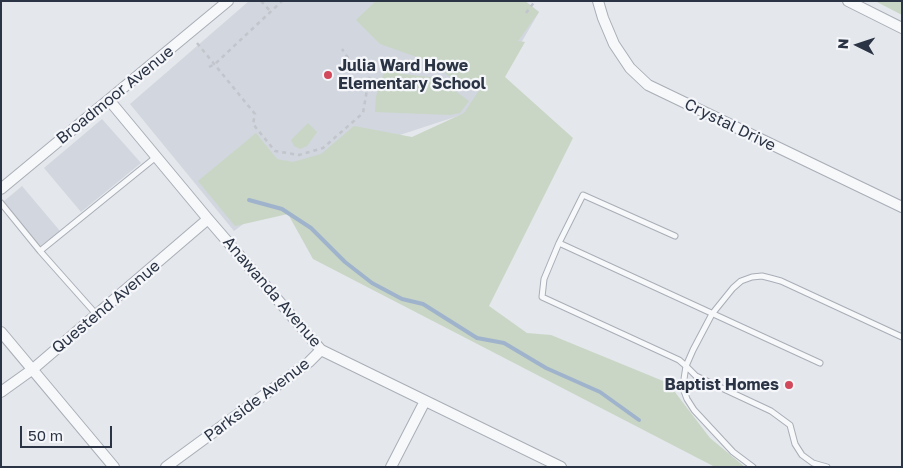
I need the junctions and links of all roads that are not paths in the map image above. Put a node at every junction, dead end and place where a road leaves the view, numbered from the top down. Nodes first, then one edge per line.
1 (228, 1) edge
2 (598, 1) edge
3 (848, 1) edge
4 (902, 28) edge
5 (109, 100) junction
6 (156, 157) junction
7 (1, 188) edge
8 (1, 202) edge
9 (902, 207) edge
10 (208, 219) junction
11 (676, 236) dead end
12 (558, 243) junction
13 (40, 251) junction
14 (712, 314) junction
15 (96, 315) junction
16 (1, 332) edge
17 (902, 337) edge
18 (321, 350) junction
19 (820, 362) dead end
20 (686, 366) junction
21 (33, 369) junction
22 (1, 392) edge
23 (425, 401) junction
24 (114, 467) edge
25 (166, 467) edge
26 (391, 467) edge
27 (561, 467) edge
28 (753, 467) edge
29 (827, 467) edge

1 - 5 street, Broadmoor Avenue
2 - 9 street, Crystal Drive
3 - 4 street
5 - 6 street, Anawanda Avenue
5 - 7 street, Broadmoor Avenue
6 - 10 street, Anawanda Avenue
6 - 13 lane
8 - 13 lane
10 - 15 street, Questend Avenue
10 - 18 street, Anawanda Avenue
11 - 12 lane
12 - 14 lane
12 - 20 lane
13 - 15 lane
14 - 17 lane
14 - 19 lane
14 - 20 lane
15 - 21 street, Questend Avenue
16 - 21 street
18 - 23 street, Anawanda Avenue
18 - 25 street, Parkside Avenue
20 - 28 lane
20 - 29 lane
21 - 22 street, Questend Avenue
21 - 24 street
23 - 26 street
23 - 27 street, Anawanda Avenue

